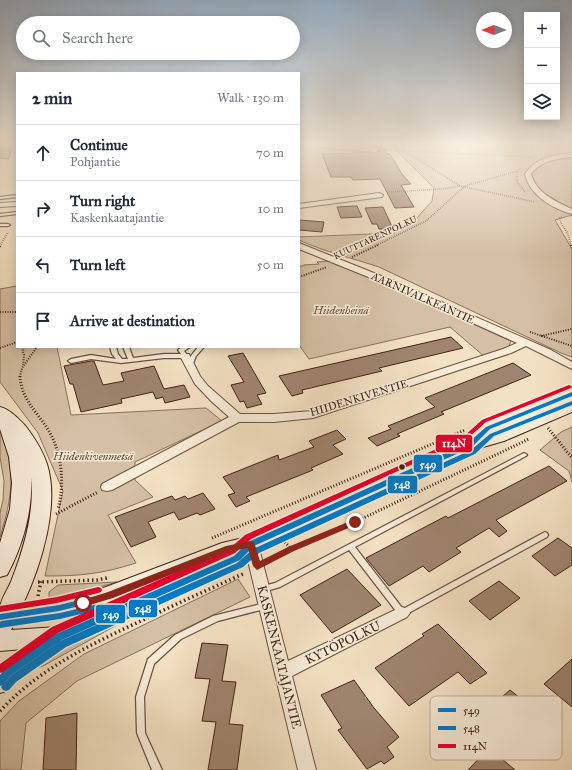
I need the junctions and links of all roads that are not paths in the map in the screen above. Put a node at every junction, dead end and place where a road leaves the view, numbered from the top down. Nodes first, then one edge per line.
1 (530, 181) edge
2 (379, 195) dead end
3 (16, 196) edge
4 (0, 198) edge
5 (16, 204) edge
6 (0, 205) edge
7 (300, 206) edge
8 (572, 212) edge
9 (16, 213) edge
10 (0, 215) edge
11 (0, 225) edge
12 (8, 225) dead end
13 (300, 246) edge
14 (525, 343) junction
15 (113, 348) edge
16 (126, 348) edge
17 (200, 348) edge
18 (547, 352) junction
19 (188, 356) edge
20 (131, 360) junction
21 (71, 361) dead end
22 (120, 361) junction
23 (572, 361) edge
24 (572, 366) edge
25 (572, 394) edge
26 (572, 406) edge
27 (2, 414) edge
28 (237, 418) junction
29 (471, 437) junction
30 (524, 455) dead end
31 (107, 487) road end
32 (545, 535) dead end
33 (251, 544) junction
34 (350, 546) junction
35 (0, 569) edge
36 (263, 589) junction
37 (267, 606) junction
38 (402, 613) junction
39 (2, 621) edge
40 (59, 637) junction
41 (0, 641) edge
42 (283, 672) junction
43 (0, 682) edge
44 (157, 770) edge
45 (307, 770) edge

1 - 8 street
2 - 7 street
3 - 4 lane
5 - 6 street
9 - 10 lane
11 - 12 lane
13 - 14 street, AARNIVALKEANTIE
14 - 18 street, AARNIVALKEANTIE
14 - 28 street, HIIDENKIVENTIE
15 - 22 lane
16 - 20 lane
17 - 19 lane
18 - 23 street, AARNIVALKEANTIE
18 - 24 street, AARNIVALKEANTIE
19 - 20 lane
19 - 28 street
20 - 22 lane
21 - 22 lane
25 - 29 main road
26 - 29 main road
27 - 35 main road
27 - 39 main road
28 - 31 street, HIIDENKIVENTIE
29 - 33 main road
30 - 34 lane
32 - 38 lane
33 - 36 street, KASKENKAATAJANTIE
33 - 39 main road
33 - 40 main road
34 - 36 lane
34 - 38 lane
36 - 37 street, KASKENKAATAJANTIE
37 - 42 street, KASKENKAATAJANTIE
37 - 44 lane
38 - 42 street, KYTÖPOLKU
40 - 41 main road
40 - 43 main road
42 - 45 street, KASKENKAATAJANTIE

